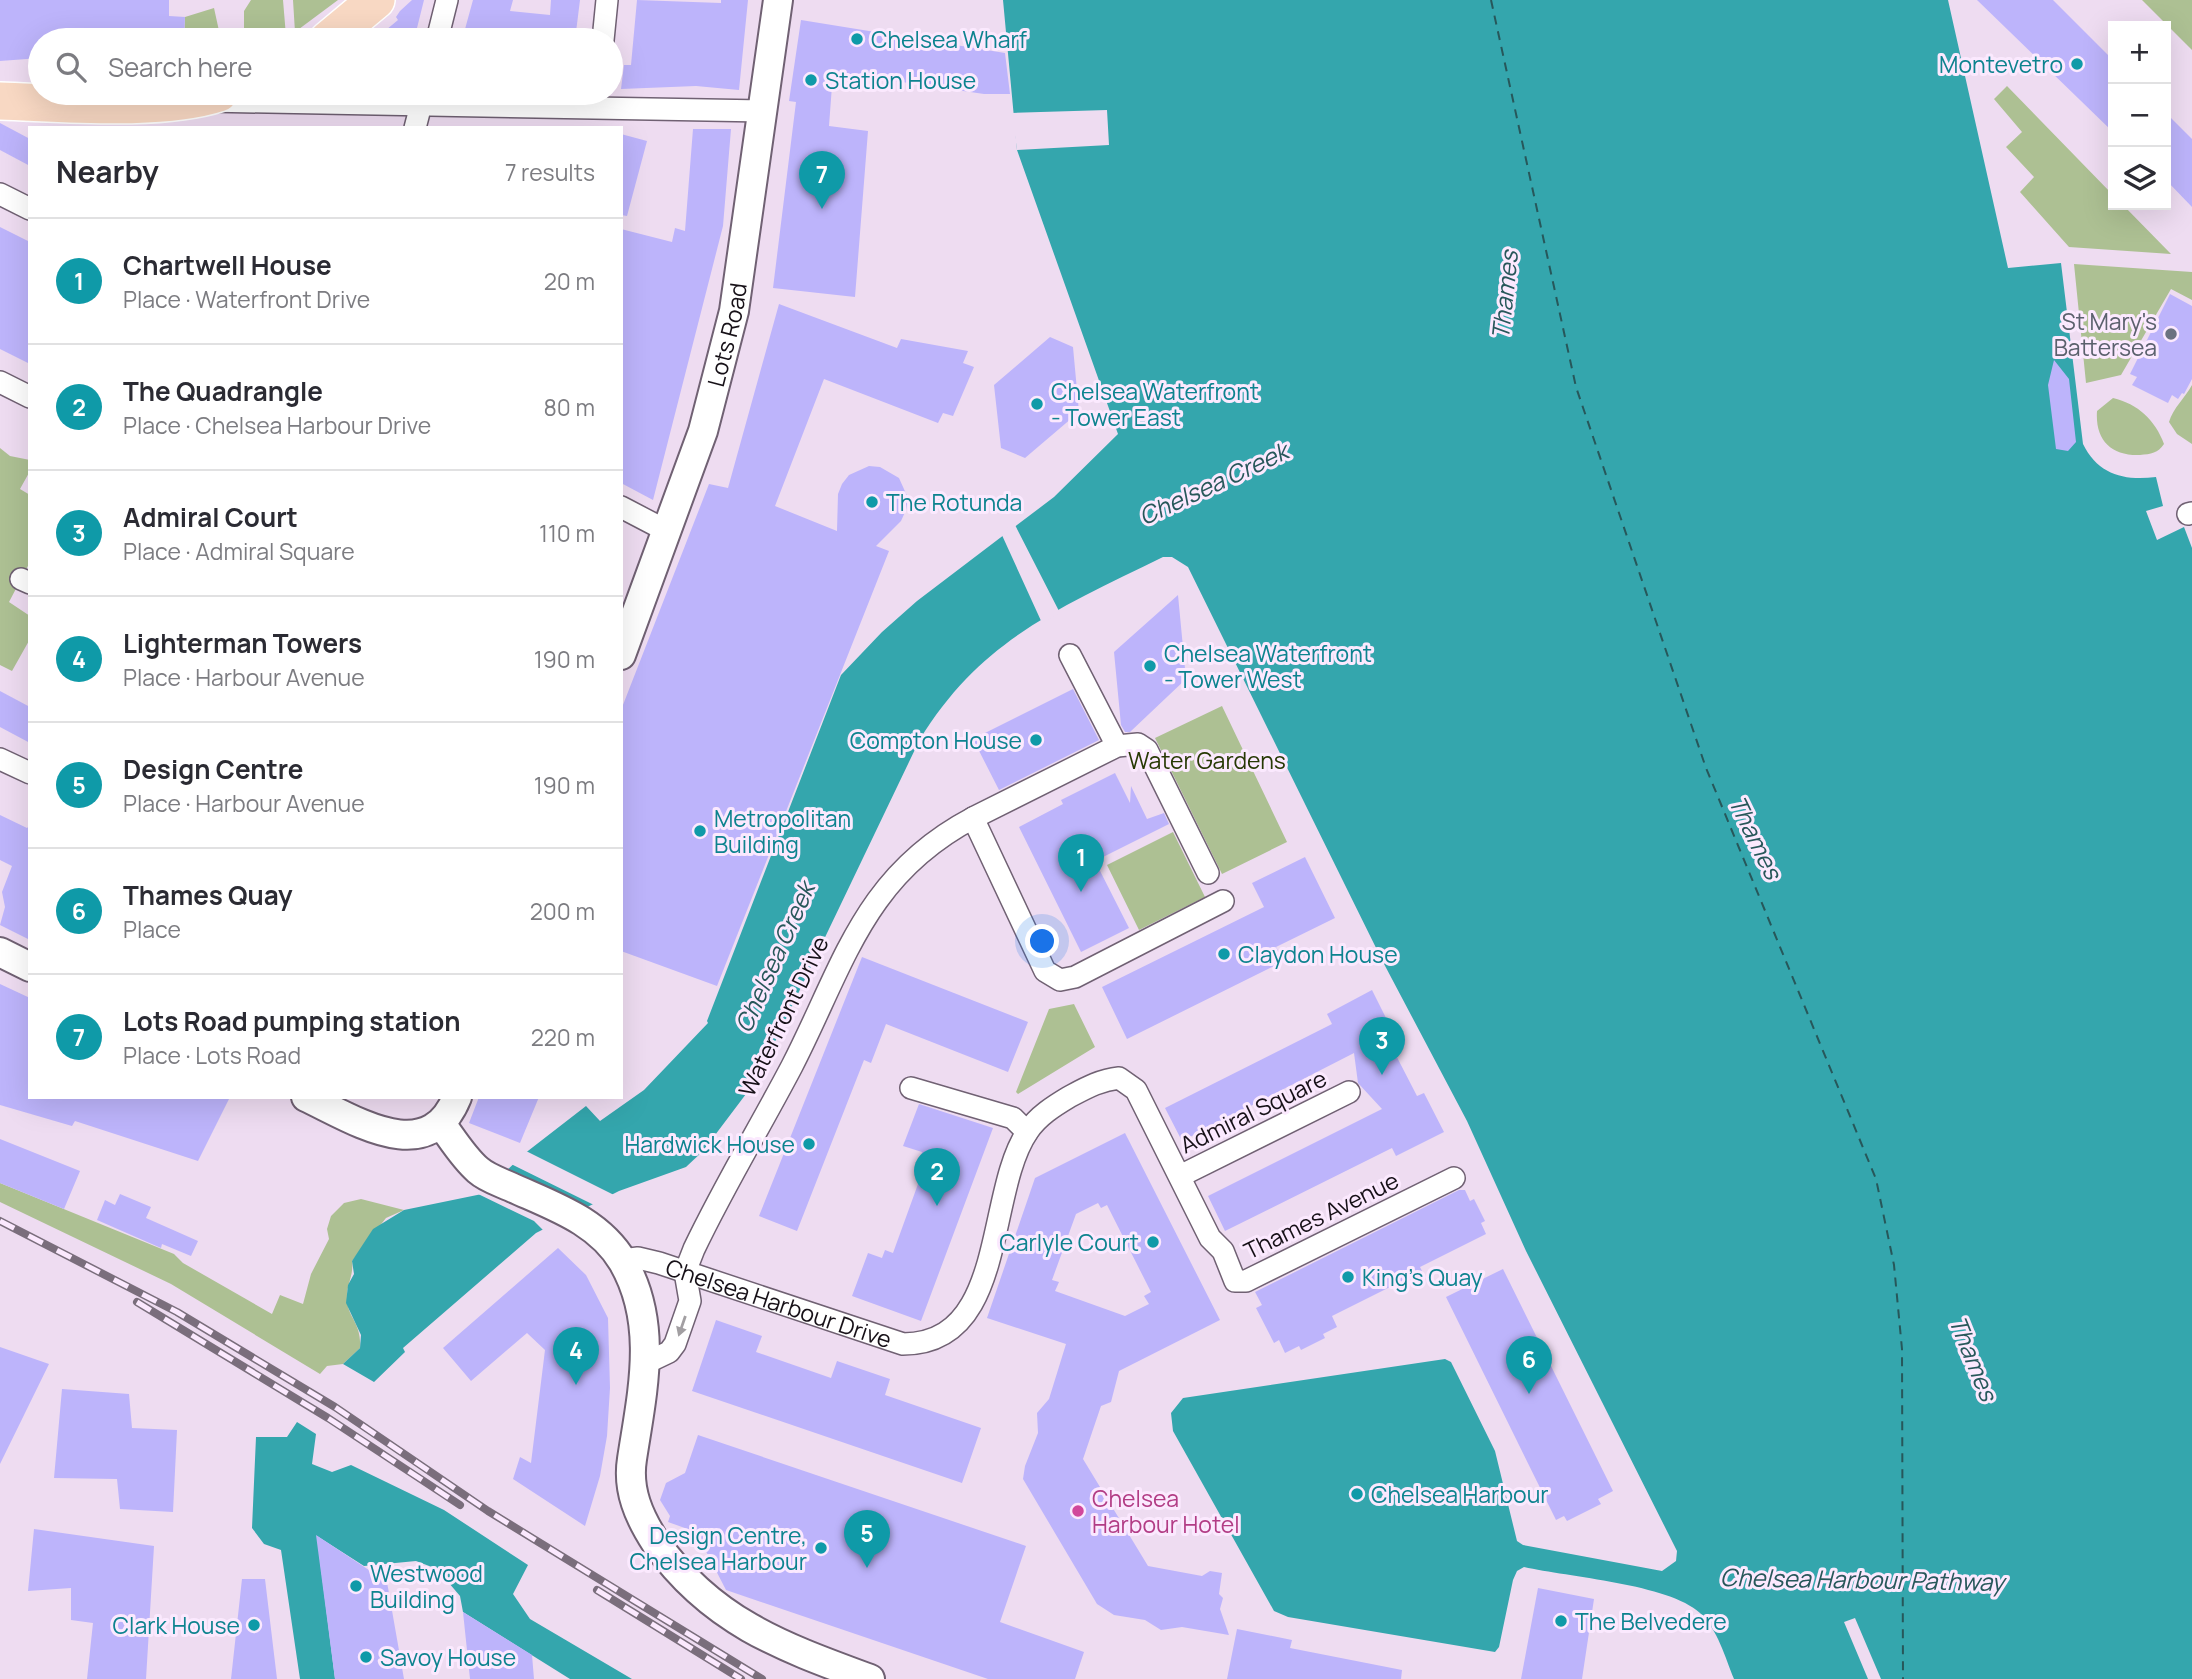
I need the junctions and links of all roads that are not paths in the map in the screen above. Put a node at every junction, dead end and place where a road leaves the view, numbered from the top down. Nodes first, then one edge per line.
1 (376, 0) edge
2 (447, 0) edge
3 (607, 0) edge
4 (778, 0) edge
5 (342, 28) edge
6 (440, 28) edge
7 (604, 28) edge
8 (28, 100) edge
9 (0, 101) edge
10 (421, 105) edge
11 (532, 105) edge
12 (595, 109) edge
13 (764, 111) junction
14 (416, 126) edge
15 (0, 194) edge
16 (28, 208) edge
17 (0, 382) edge
18 (28, 396) edge
19 (623, 509) edge
20 (665, 530) junction
21 (623, 649) edge
22 (1070, 655) dead end
23 (1117, 746) junction
24 (0, 759) edge
25 (28, 772) edge
26 (973, 818) junction
27 (1208, 873) dead end
28 (1223, 901) dead end
29 (0, 952) edge
30 (28, 966) edge
31 (1119, 1078) joint
32 (911, 1088) dead end
33 (1349, 1092) dead end
34 (310, 1099) edge
35 (456, 1099) edge
36 (442, 1125) junction
37 (1027, 1132) junction
38 (1180, 1176) junction
39 (1454, 1178) dead end
40 (622, 1260) junction
41 (685, 1272) junction
42 (646, 1363) junction
43 (870, 1679) edge

1 - 5 highway
2 - 6 street
3 - 7 street
4 - 13 street, Lots Road
8 - 9 highway
10 - 14 street
11 - 12 street
12 - 13 street
13 - 20 street, Lots Road
15 - 16 street
17 - 18 street
19 - 20 street
20 - 21 street, Lots Road
22 - 23 street
23 - 26 street, Waterfront Drive
23 - 27 street
24 - 25 street
26 - 28 street
26 - 41 street, Waterfront Drive
29 - 30 street
31 - 37 street, Chelsea Harbour Drive
31 - 38 street, Thames Avenue
32 - 37 street
33 - 38 street, Admiral Square
34 - 36 street
35 - 36 street
36 - 40 street
37 - 41 street, Chelsea Harbour Drive
38 - 39 street, Thames Avenue
40 - 41 street, Chelsea Harbour Drive
40 - 42 street
41 -> 42 street
42 - 43 street

